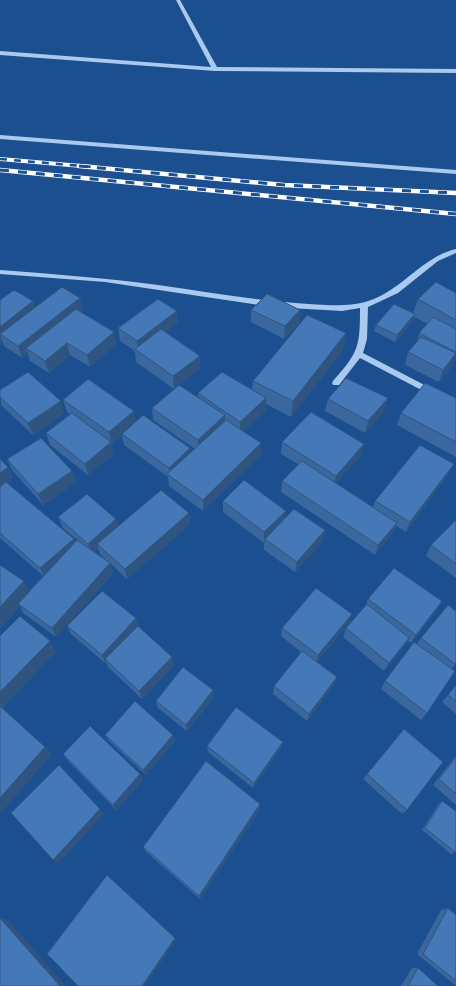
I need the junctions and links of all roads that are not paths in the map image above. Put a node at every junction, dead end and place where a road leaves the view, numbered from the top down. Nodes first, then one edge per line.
1 (178, 0) edge
2 (0, 53) edge
3 (215, 69) junction
4 (456, 71) edge
5 (0, 137) edge
6 (456, 172) edge
7 (456, 251) edge
8 (0, 272) edge
9 (364, 305) junction
10 (359, 354) junction
11 (336, 383) dead end
12 (438, 395) edge

1 - 3 street
2 - 3 street
3 - 4 street
5 - 6 street
7 - 9 street
8 - 9 street
9 - 10 street
10 - 11 street
10 - 12 street

